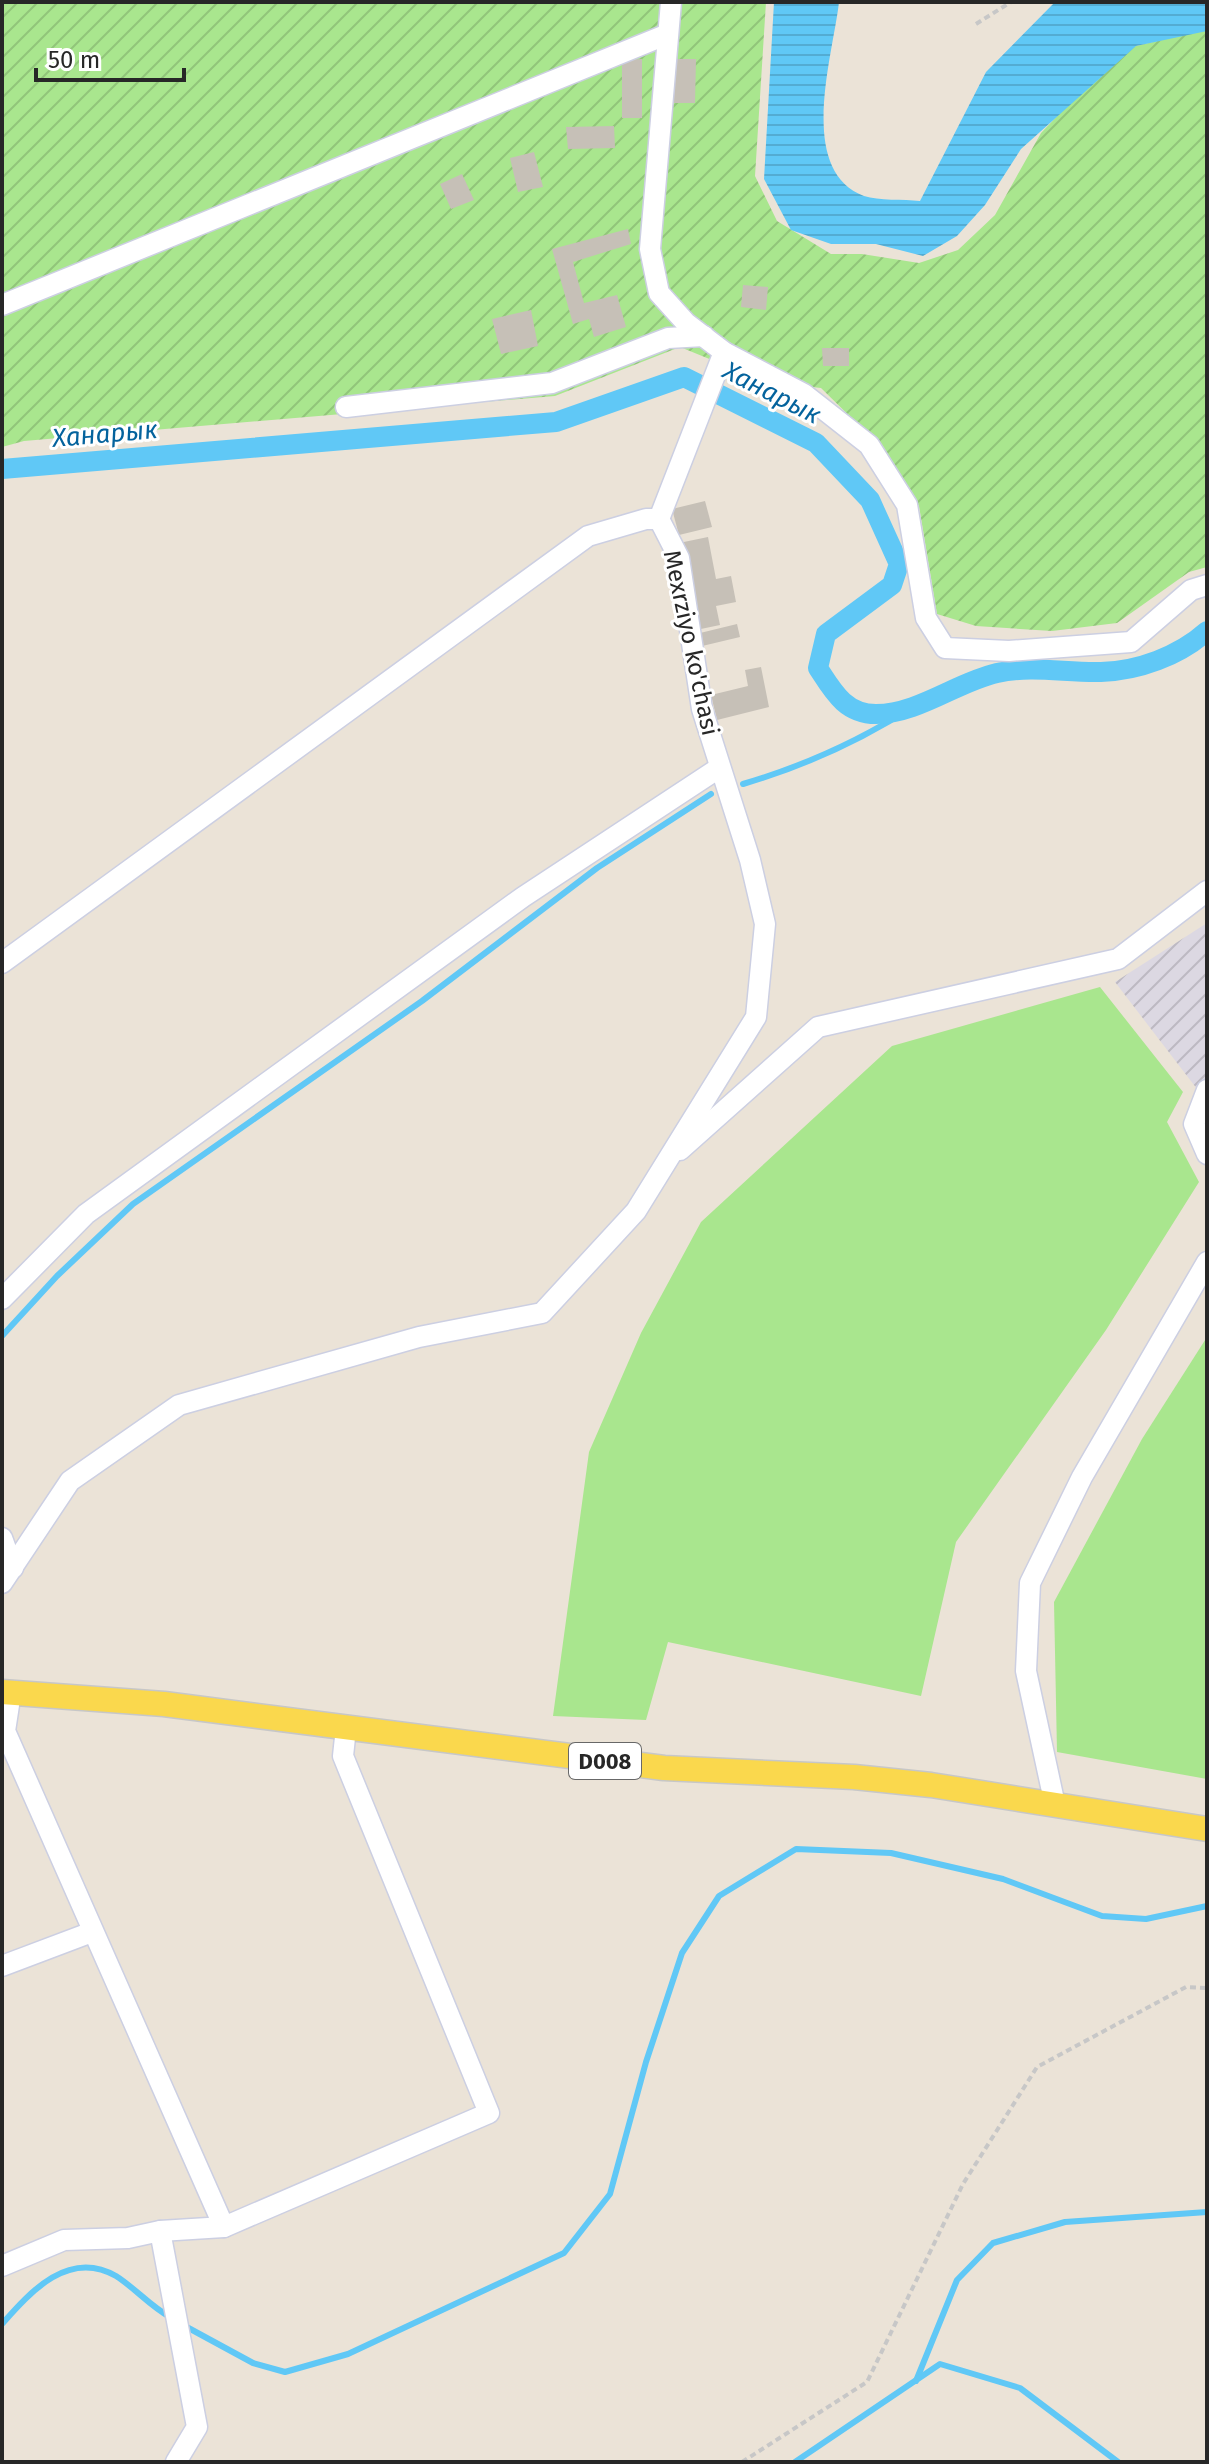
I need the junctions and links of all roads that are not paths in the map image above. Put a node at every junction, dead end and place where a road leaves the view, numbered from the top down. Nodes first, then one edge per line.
1 (671, 2) edge
2 (668, 34) junction
3 (2, 305) edge
4 (704, 336) junction
5 (724, 352) junction
6 (346, 407) dead end
7 (659, 519) junction
8 (1207, 585) edge
9 (719, 768) junction
10 (1207, 891) edge
11 (2, 963) edge
12 (1207, 1090) edge
13 (1207, 1154) edge
14 (662, 1165) junction
15 (1207, 1262) edge
16 (2, 1299) edge
17 (2, 1538) edge
18 (8, 1575) edge
19 (6, 1692) edge
20 (346, 1728) junction
21 (1055, 1805) junction
22 (1207, 1829) edge
23 (92, 1932) junction
24 (2, 1966) edge
25 (224, 2227) junction
26 (160, 2231) junction
27 (2, 2266) edge
28 (176, 2462) edge

1 - 2 street
2 - 3 street
2 - 4 street
4 - 5 street
4 - 6 street
5 - 7 street
5 - 8 street
7 - 9 street, Mexrziyo ko'chasi
7 - 11 street
9 - 14 street, Mexrziyo ko'chasi
9 - 16 street
10 - 14 street
12 - 13 street
14 - 18 street, Mexrziyo ko'chasi
15 - 21 street
17 - 18 street
19 - 20 main road, D008
19 - 23 street
20 - 21 main road, D008
20 - 25 street
21 - 22 main road, D008
23 - 24 street
23 - 25 street
25 - 26 street
26 - 27 street
26 - 28 street

